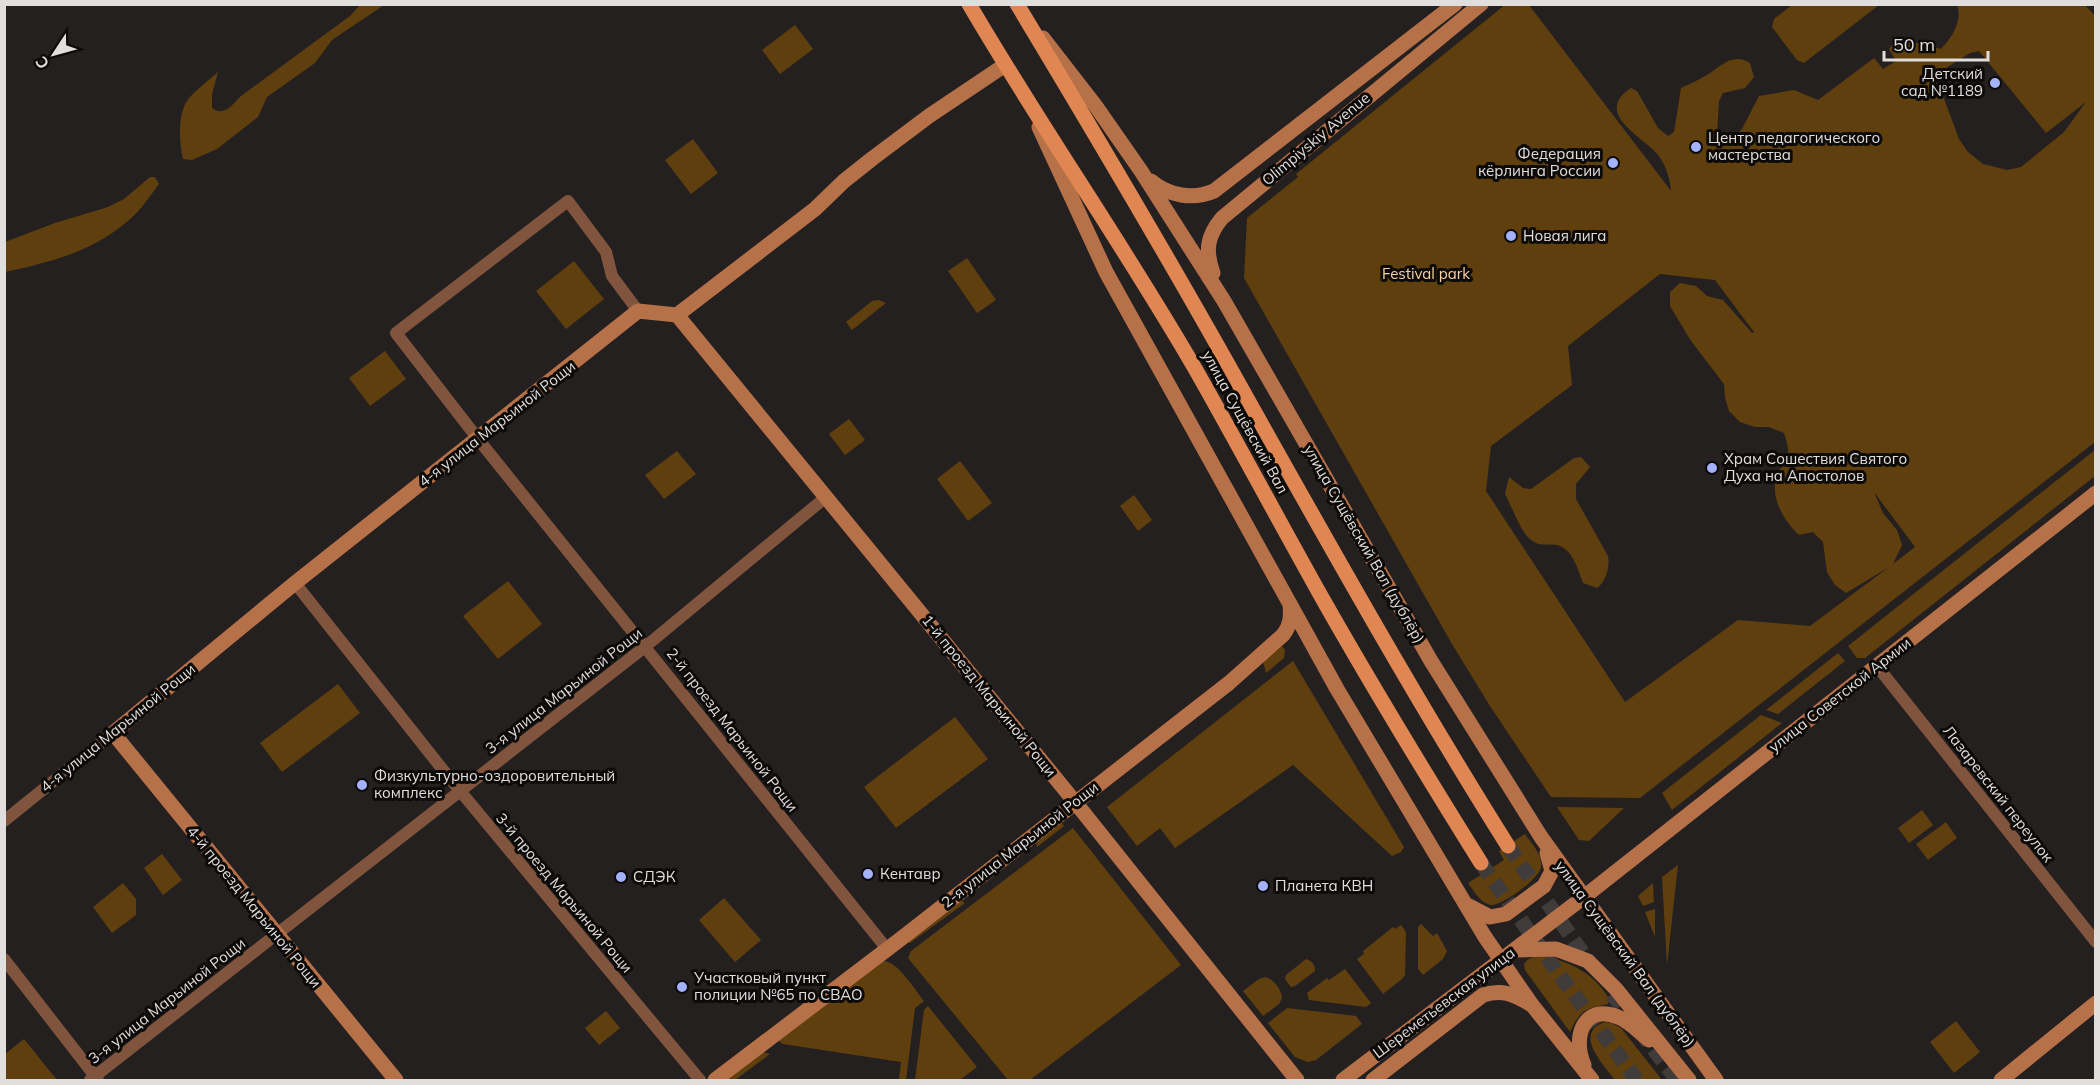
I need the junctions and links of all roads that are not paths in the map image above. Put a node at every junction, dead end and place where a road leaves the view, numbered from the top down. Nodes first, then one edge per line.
1 (969, 4) edge
2 (1017, 4) edge
3 (1455, 4) edge
4 (1481, 4) edge
5 (1005, 65) junction
6 (1032, 111) junction
7 (1141, 171) junction
8 (1224, 301) junction
9 (638, 311) junction
10 (677, 315) junction
11 (478, 439) junction
12 (2096, 493) edge
13 (826, 497) junction
14 (295, 583) junction
15 (1284, 591) junction
16 (646, 646) junction
17 (1877, 666) junction
18 (113, 733) junction
19 (461, 791) junction
20 (1075, 802) junction
21 (4, 821) edge
22 (1541, 837) junction
23 (1508, 846) tunnel mouth
24 (1481, 863) tunnel mouth
25 (1584, 897) junction
26 (1464, 903) junction
27 (1545, 926) joint
28 (276, 934) junction
29 (2096, 942) edge
30 (887, 949) junction
31 (1514, 950) junction
32 (4, 959) edge
33 (1501, 960) junction
34 (2096, 1003) edge
35 (1532, 1005) junction
36 (1668, 1055) junction
37 (94, 1079) edge
38 (396, 1080) edge
39 (700, 1080) edge
40 (715, 1080) edge
41 (1297, 1080) edge
42 (1343, 1080) edge
43 (1373, 1080) edge
44 (1592, 1080) edge
45 (1689, 1080) edge
46 (1716, 1080) edge
47 (2001, 1080) edge

1 - 5 main road, улица Сущёвский Вал
2 - 7 main road, улица Сущёвский Вал (дублёр)
2 - 23 main road, улица Сущёвский Вал
3 - 7 main road, Olimpiyskiy Avenue
4 - 8 main road, Olimpiyskiy Avenue
5 - 6 main road, улица Сущёвский Вал
5 - 10 main road
6 - 15 main road
6 - 24 main road, улица Сущёвский Вал
7 - 8 main road, улица Сущёвский Вал (дублёр)
8 - 22 main road, улица Сущёвский Вал (дублёр)
9 - 10 main road
9 - 11 main road, 4-я улица Марьиной Рощи
9 - 11 street, 2-й проезд Марьиной Рощи
10 - 13 main road, 1-й проезд Марьиной Рощи
11 - 14 main road, 4-я улица Марьиной Рощи
11 - 16 street, 2-й проезд Марьиной Рощи
12 - 17 main road, улица Советской Армии
13 - 16 street, 3-я улица Марьиной Рощи
13 - 20 main road, 1-й проезд Марьиной Рощи
14 - 18 main road, 4-я улица Марьиной Рощи
14 - 19 street, 3-й проезд Марьиной Рощи
15 - 20 main road, 2-я улица Марьиной Рощи
15 - 26 main road
16 - 19 street, 3-я улица Марьиной Рощи
16 - 30 street, 2-й проезд Марьиной Рощи
17 - 25 main road, улица Советской Армии
17 - 29 street, Лазаревский переулок
18 - 21 street, 4-я улица Марьиной Рощи
18 - 28 main road, 4-й проезд Марьиной Рощи
19 - 28 street, 3-я улица Марьиной Рощи
19 - 39 street, 3-й проезд Марьиной Рощи
20 - 30 main road, 2-я улица Марьиной Рощи
20 - 41 main road, 1-й проезд Марьиной Рощи
22 - 25 main road, улица Сущёвский Вал (дублёр)
22 - 26 main road
25 - 27 main road, улица Советской Армии
25 - 46 main road, улица Сущёвский Вал (дублёр)
26 - 33 main road
27 - 31 main road, Шереметьевская улица
28 - 37 street, 3-я улица Марьиной Рощи
28 - 38 main road, 4-й проезд Марьиной Рощи
30 - 40 main road, 2-я улица Марьиной Рощи
31 - 33 main road, Шереметьевская улица
31 - 36 main road
32 - 37 street
33 - 35 main road
33 - 42 main road, Шереметьевская улица
34 - 47 main road
35 - 43 main road, Шереметьевская улица
35 - 44 main road
36 - 44 main road
36 - 45 main road

